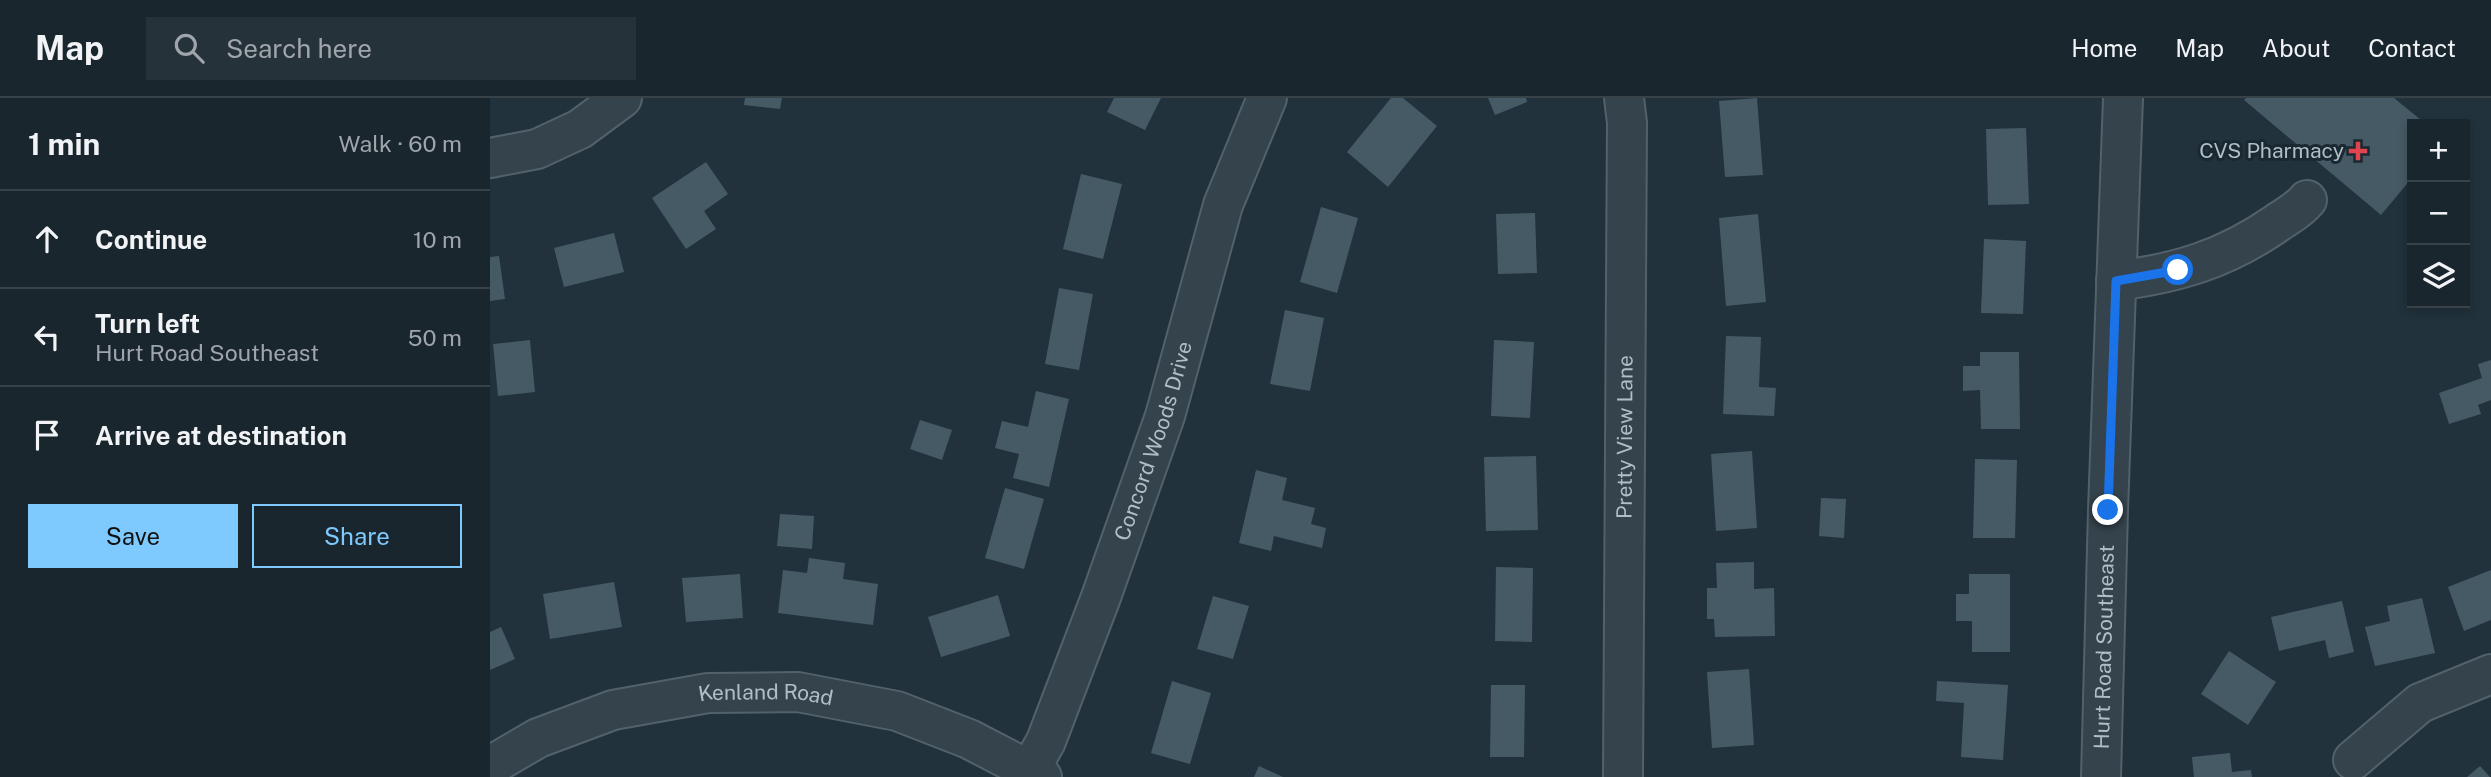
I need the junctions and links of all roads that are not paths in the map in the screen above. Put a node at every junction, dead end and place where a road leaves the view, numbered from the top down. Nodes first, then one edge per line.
1 (622, 98) edge
2 (1267, 98) edge
3 (1625, 98) edge
4 (2123, 98) edge
5 (490, 158) edge
6 (2307, 200) dead end
7 (2116, 281) junction
8 (2491, 674) edge
9 (2353, 760) dead end
10 (490, 766) edge
11 (1032, 775) edge
12 (1623, 777) edge
13 (2101, 777) edge

1 - 5 street
2 - 11 street, Concord Woods Drive
3 - 12 street, Pretty View Lane
4 - 7 street, Hurt Road Southeast
6 - 7 street
7 - 13 street, Hurt Road Southeast
8 - 9 street
10 - 11 street, Kenland Road

